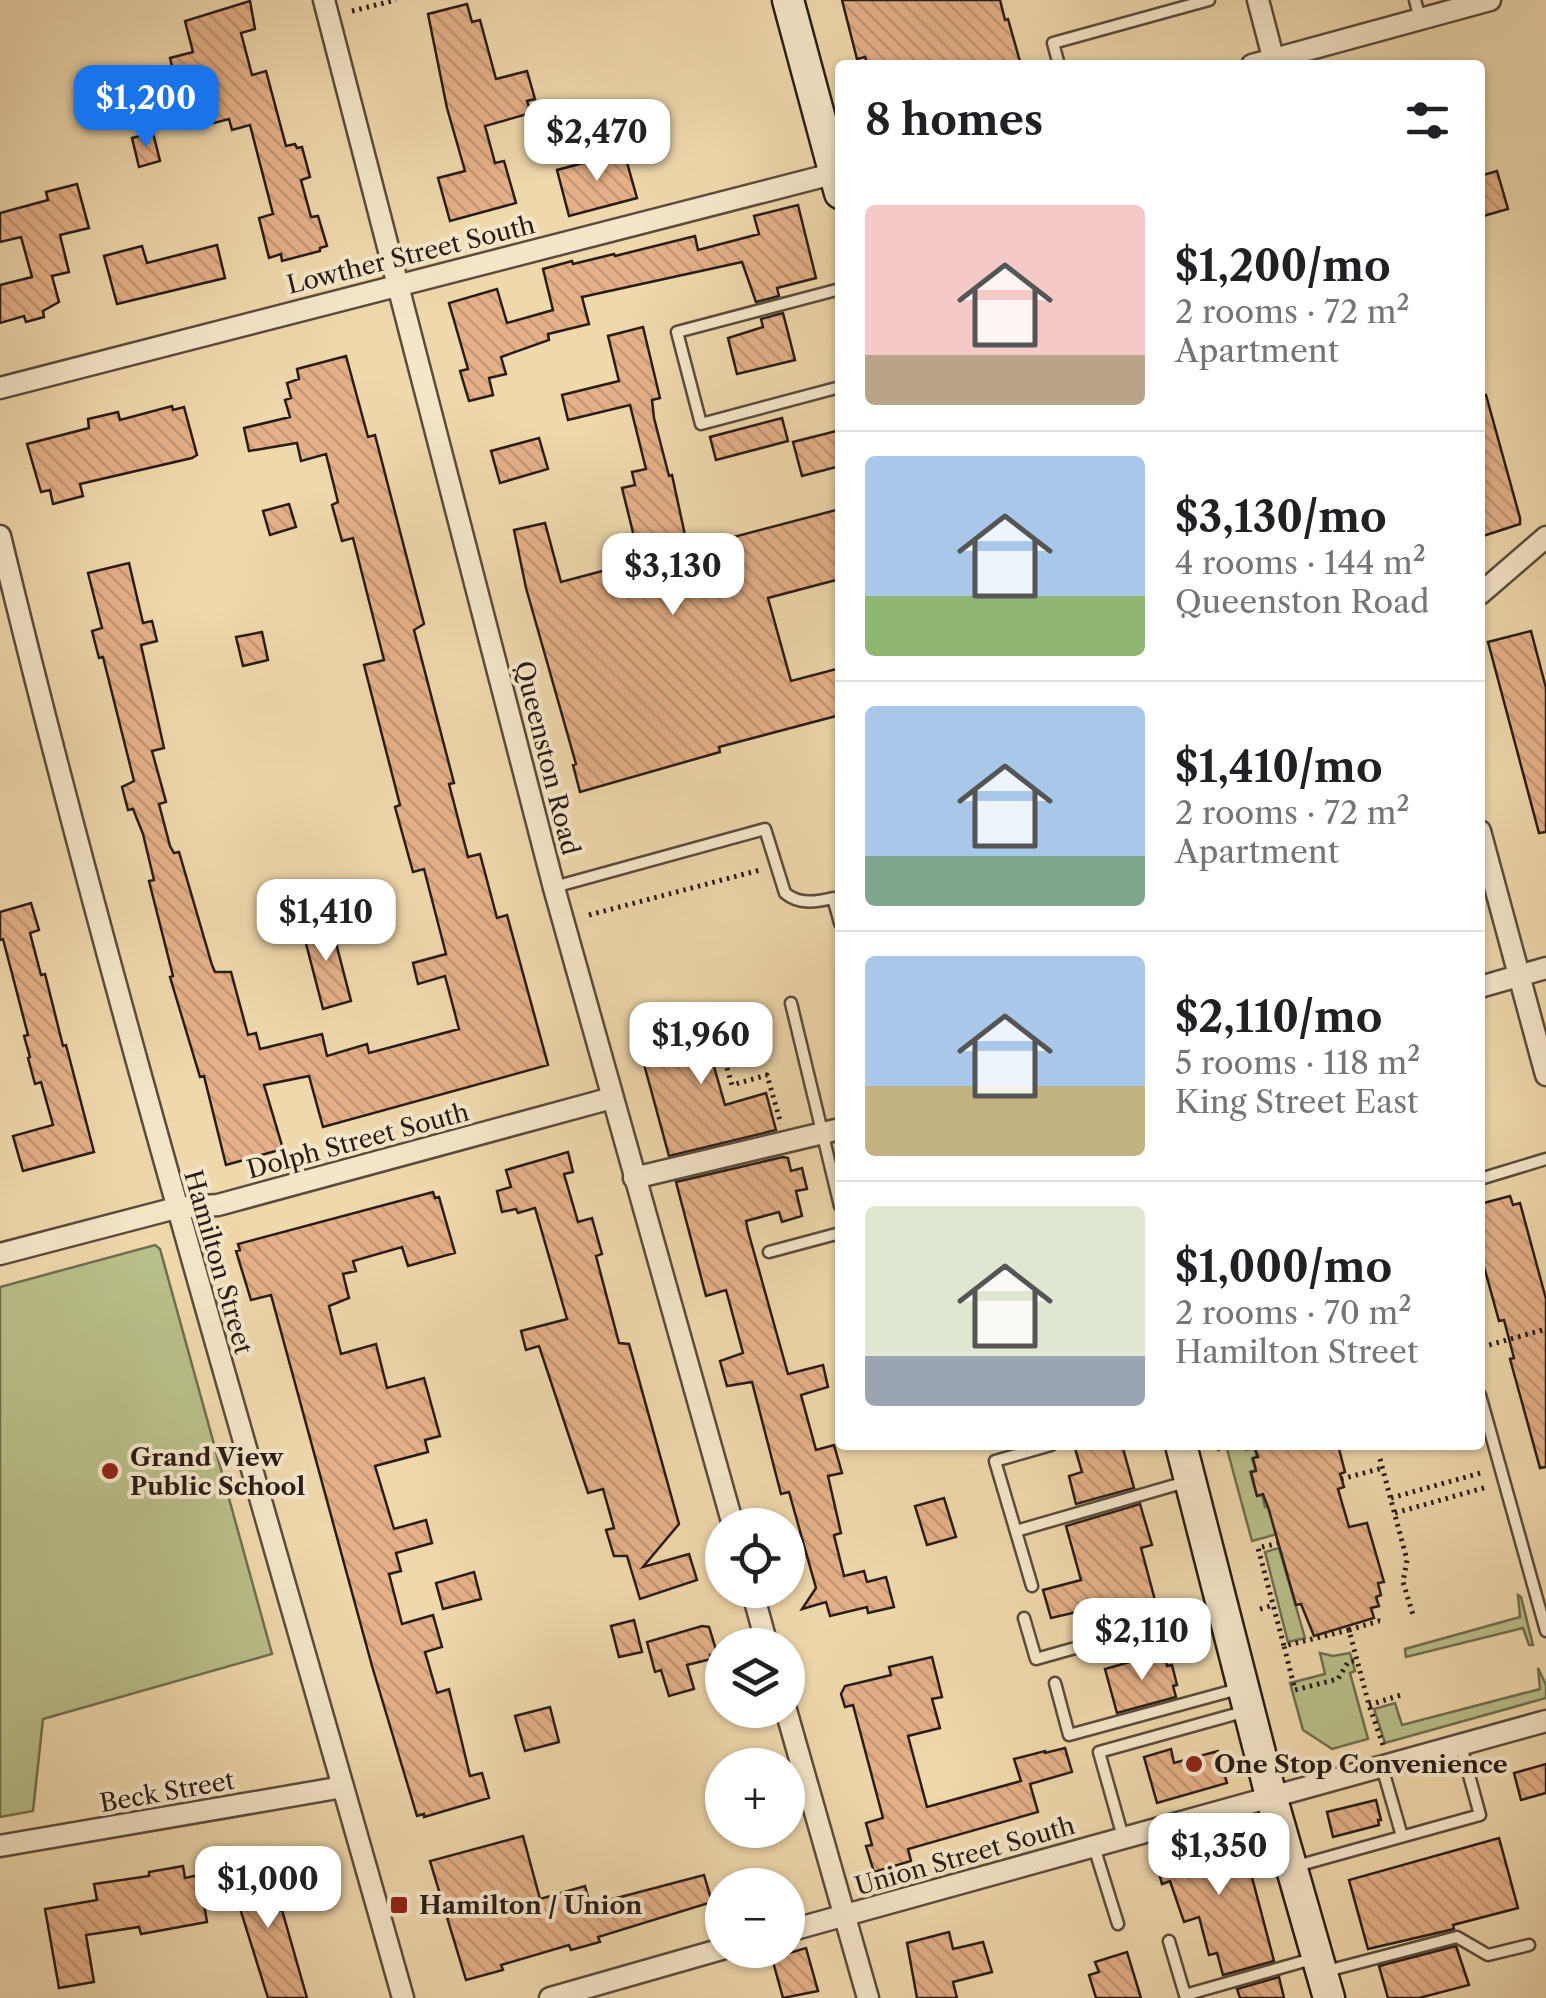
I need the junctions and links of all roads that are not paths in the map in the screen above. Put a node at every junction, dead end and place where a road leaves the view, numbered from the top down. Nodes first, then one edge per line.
1 (324, 0) edge
2 (788, 0) edge
3 (1208, 0) edge
4 (1258, 0) edge
5 (1490, 0) edge
6 (1418, 9) edge
7 (1058, 60) edge
8 (1273, 60) edge
9 (1279, 60) edge
10 (835, 169) edge
11 (835, 181) edge
12 (397, 284) junction
13 (835, 290) edge
14 (0, 388) edge
15 (835, 389) edge
16 (0, 536) edge
17 (1546, 538) edge
18 (1485, 590) edge
19 (1485, 850) edge
20 (554, 888) junction
21 (835, 905) edge
22 (1546, 968) edge
23 (1519, 976) junction
24 (1485, 986) edge
25 (790, 1003) dead end
26 (1546, 1075) edge
27 (612, 1098) junction
28 (830, 1131) edge
29 (1546, 1159) edge
30 (835, 1168) edge
31 (1485, 1177) edge
32 (634, 1178) junction
33 (176, 1208) junction
34 (835, 1234) edge
35 (769, 1252) dead end
36 (0, 1254) edge
37 (1485, 1413) edge
38 (1033, 1450) edge
39 (1181, 1450) edge
40 (1190, 1480) junction
41 (728, 1508) edge
42 (1016, 1532) junction
43 (1032, 1586) dead end
44 (1222, 1606) junction
45 (1024, 1618) dead end
46 (1546, 1631) edge
47 (1055, 1683) dead end
48 (1246, 1699) junction
49 (1546, 1721) edge
50 (791, 1728) edge
51 (1462, 1746) junction
52 (1382, 1767) junction
53 (344, 1787) junction
54 (1271, 1796) junction
55 (1402, 1836) junction
56 (1124, 1838) junction
57 (0, 1846) edge
58 (1094, 1846) junction
59 (1292, 1867) junction
60 (844, 1915) junction
61 (1118, 1924) dead end
62 (805, 1926) edge
63 (1169, 1941) dead end
64 (1529, 1944) dead end
65 (705, 1955) edge
66 (1323, 1976) edge
67 (403, 1998) edge
68 (550, 1998) edge
69 (868, 1998) edge

1 - 12 street, Queenston Road
2 - 10 main road
3 - 7 lane
4 - 8 street
5 - 6 street
6 - 9 street
11 - 12 street, Lowther Street South
12 - 14 street, Lowther Street South
12 - 20 street, Queenston Road
13 - 15 lane
16 - 33 street, Hamilton Street
17 - 18 street
19 - 23 street
20 - 21 lane
20 - 27 street, Queenston Road
22 - 23 street
23 - 24 street
23 - 26 street
25 - 28 lane
27 - 32 street, Queenston Road
27 - 33 street, Dolph Street South
28 - 30 lane
28 - 32 street
29 - 31 lane
32 - 41 street, Queenston Road
33 - 36 street, Dolph Street South
33 - 53 street, Hamilton Street
34 - 35 lane
37 - 46 lane
38 - 42 lane
39 - 40 main road
40 - 42 lane
40 - 44 main road
42 - 43 lane
44 - 45 lane
44 - 48 main road
47 - 48 lane
48 - 54 main road
48 - 56 lane
49 - 51 street, Union Street South
50 - 60 street
51 - 52 street, Union Street South
51 - 55 lane
52 - 54 street, Union Street South
52 - 55 lane
53 - 57 street, Beck Street
53 - 67 street, Hamilton Street
54 - 56 street, Union Street South
54 - 59 main road
55 - 59 lane
56 - 58 street, Union Street South
58 - 60 street, Union Street South
58 - 61 lane
59 - 66 main road
60 - 62 street, Union Street South
60 - 69 street
63 - 66 lane
64 - 66 lane
65 - 68 street

